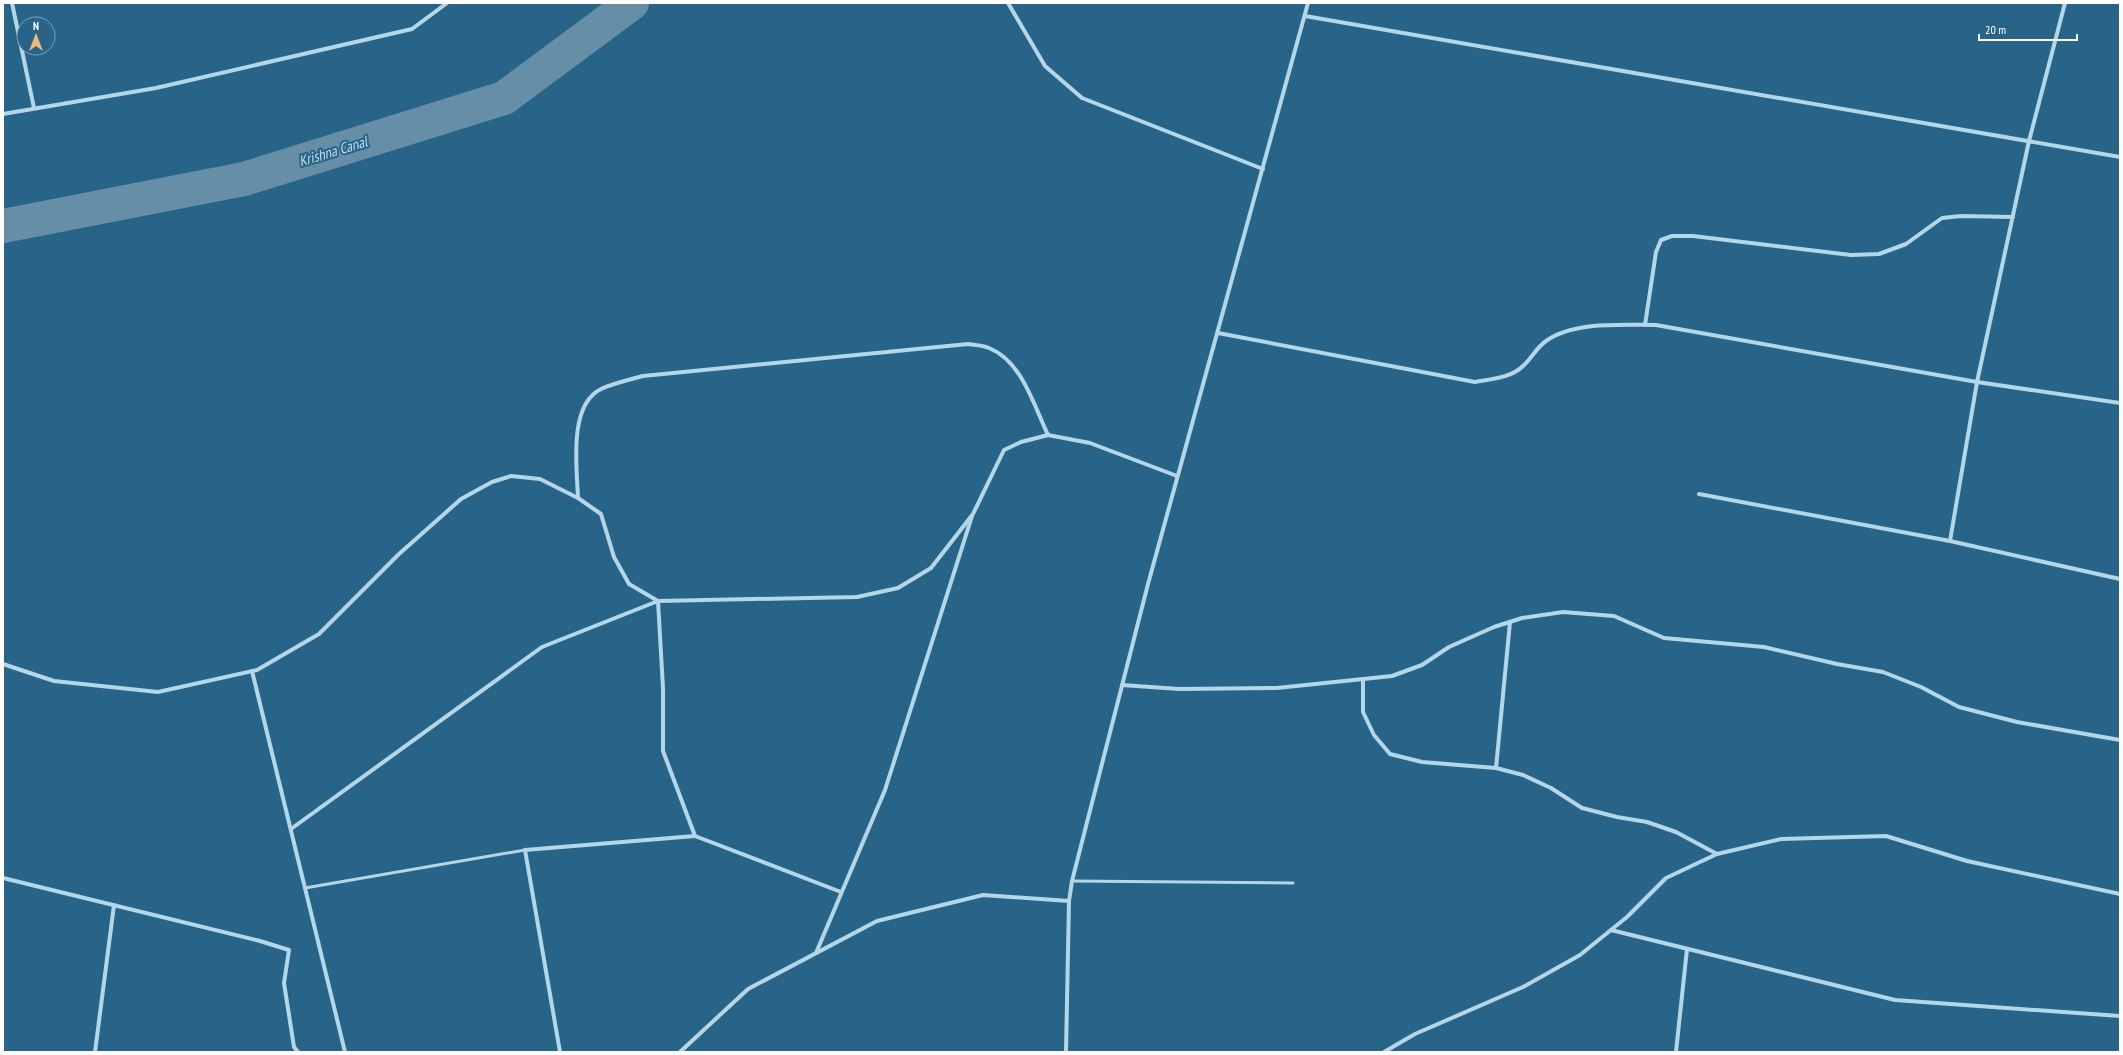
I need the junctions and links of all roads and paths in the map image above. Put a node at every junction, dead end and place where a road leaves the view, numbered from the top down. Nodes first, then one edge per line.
1 (12, 3) edge
2 (447, 3) edge
3 (1008, 3) edge
4 (1308, 3) edge
5 (2064, 3) edge
6 (1305, 16) junction
7 (34, 108) junction
8 (3, 114) edge
9 (2029, 141) junction
10 (2120, 157) edge
11 (1263, 168) junction
12 (2013, 217) junction
13 (1645, 325) junction
14 (1218, 333) junction
15 (1977, 382) junction
16 (2120, 403) edge
17 (1048, 435) junction
18 (1177, 476) junction
19 (1699, 494) dead end
20 (578, 498) junction
21 (973, 514) junction
22 (1950, 541) junction
23 (2120, 579) edge
24 (658, 601) junction
25 (1510, 622) junction
26 (3, 664) edge
27 (252, 671) junction
28 (1363, 680) junction
29 (1122, 685) junction
30 (2120, 740) edge
31 (1496, 768) junction
32 (290, 829) junction
33 (695, 836) junction
34 (525, 850) junction
35 (1717, 854) junction
36 (3, 878) edge
37 (1072, 881) junction
38 (1293, 883) dead end
39 (305, 888) junction
40 (842, 892) junction
41 (2120, 894) edge
42 (1069, 901) junction
43 (114, 905) junction
44 (1611, 930) junction
45 (1687, 949) junction
46 (816, 952) junction
47 (2120, 1016) edge
48 (95, 1052) edge
49 (298, 1052) edge
50 (345, 1052) edge
51 (560, 1052) edge
52 (680, 1052) edge
53 (1066, 1052) edge
54 (1384, 1052) edge
55 (1676, 1052) edge

1 - 7 street
2 - 7 street
3 - 11 street
4 - 6 street
5 - 9 street
6 - 9 street
6 - 11 street
7 - 8 street
9 - 10 street
9 - 12 street
11 - 14 street
12 - 13 street
12 - 15 street
13 - 14 street
13 - 15 street
14 - 18 street
15 - 16 street
15 - 22 street
17 - 18 street
17 - 20 street
17 - 21 street
18 - 29 street
19 - 22 street
20 - 24 street
20 - 27 street
21 - 24 street
21 - 40 street
22 - 23 street
24 - 32 street
24 - 33 street
25 - 28 street
25 - 30 street
25 - 31 street
26 - 27 street
27 - 32 street
28 - 29 street
28 - 31 street
29 - 37 street
31 - 35 street
32 - 39 street
33 - 34 street
33 - 40 street
34 - 39 lane
34 - 51 street
35 - 41 street
35 - 44 street
36 - 43 street
37 - 38 lane
37 - 42 street
39 - 50 street
40 - 46 street
42 - 46 street
42 - 53 street
43 - 48 street
43 - 49 street
44 - 45 street
44 - 54 street
45 - 47 street
45 - 55 street
46 - 52 street

